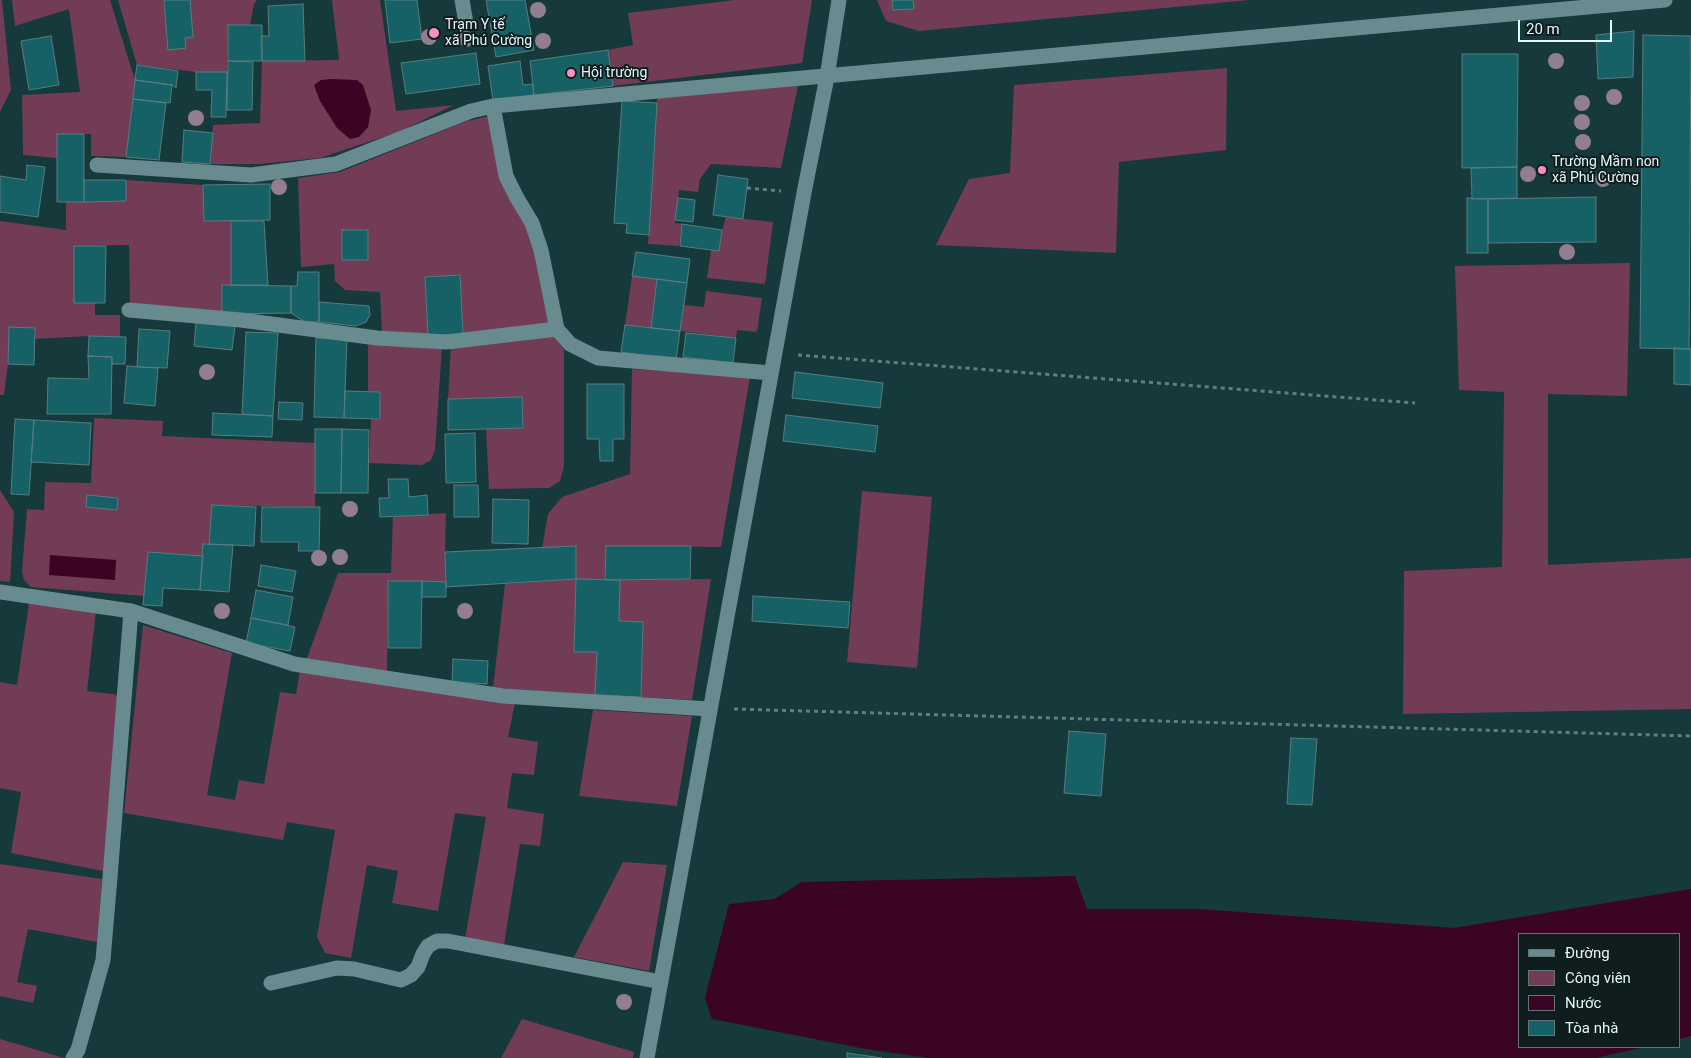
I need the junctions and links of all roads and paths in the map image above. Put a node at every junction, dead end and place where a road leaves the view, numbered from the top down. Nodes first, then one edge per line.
1 (462, 0) edge
2 (839, 0) edge
3 (1665, 0) edge
4 (466, 23) dead end
5 (827, 77) junction
6 (494, 106) junction
7 (97, 165) dead end
8 (747, 188) dead end
9 (804, 194) junction
10 (129, 310) dead end
11 (557, 329) junction
12 (775, 354) junction
13 (771, 374) junction
14 (1415, 404) dead end
15 (0, 592) edge
16 (131, 611) junction
17 (710, 709) junction
18 (1691, 736) edge
19 (661, 982) junction
20 (271, 983) dead end
21 (73, 1058) edge
22 (647, 1058) edge

1 - 4 street
2 - 5 street
3 - 5 street
5 - 6 street
5 - 9 street
6 - 7 street
6 - 11 street
8 - 9 path
9 - 12 street
10 - 11 street
11 - 13 street
12 - 13 street
12 - 14 path
13 - 17 street
15 - 16 street
16 - 17 street
16 - 21 street
17 - 18 path
17 - 19 street
19 - 20 street
19 - 22 street

